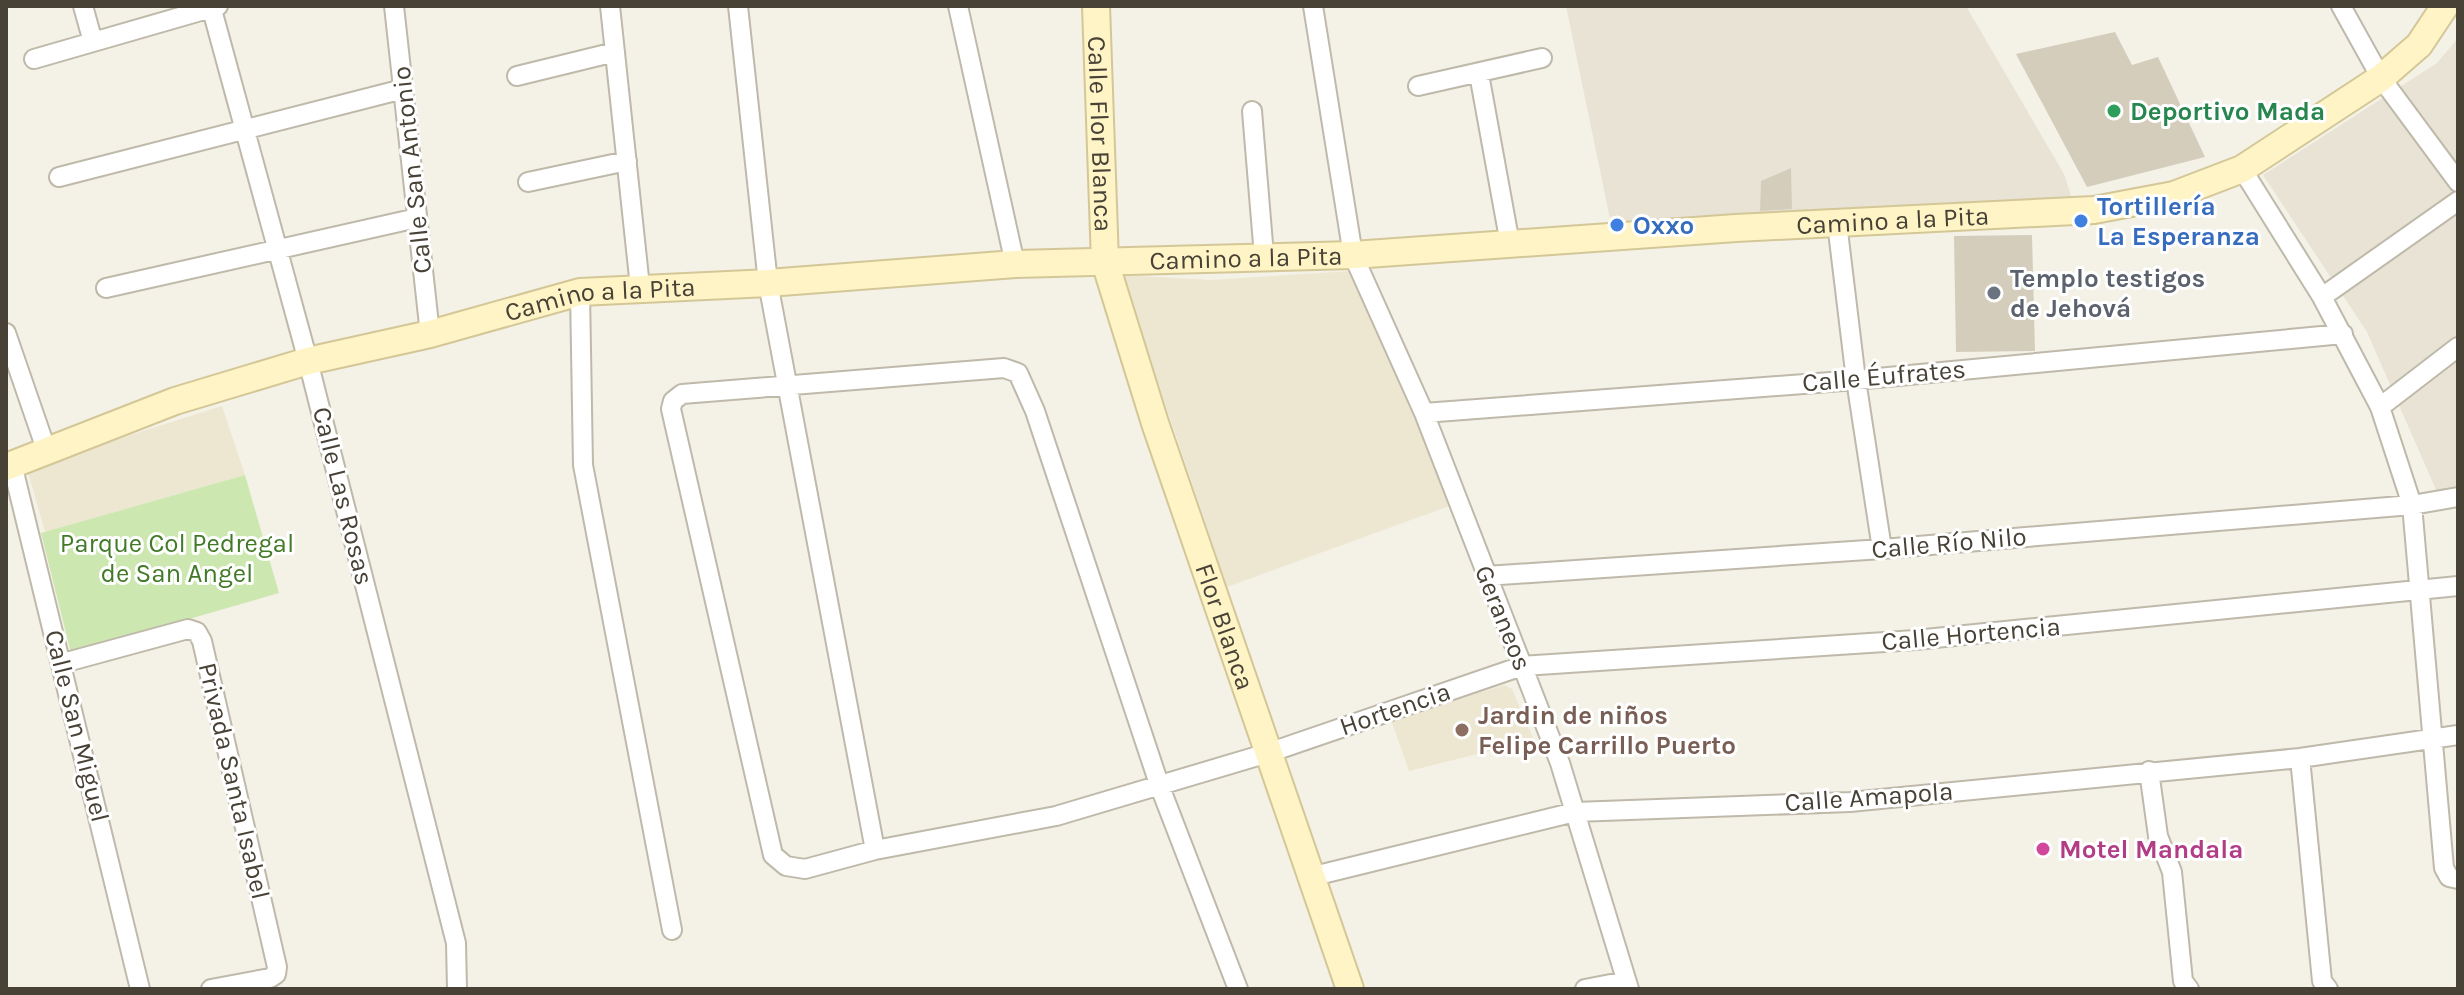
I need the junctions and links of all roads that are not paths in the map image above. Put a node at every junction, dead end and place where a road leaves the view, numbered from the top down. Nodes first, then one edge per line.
1 (83, 6) edge
2 (213, 6) edge
3 (394, 6) edge
4 (610, 6) edge
5 (738, 6) edge
6 (958, 6) edge
7 (1096, 6) edge
8 (1313, 6) edge
9 (2341, 6) edge
10 (2445, 6) edge
11 (93, 42) junction
12 (615, 52) junction
13 (1542, 58) dead end
14 (34, 59) dead end
15 (1479, 74) junction
16 (517, 76) dead end
17 (2381, 78) junction
18 (1418, 86) dead end
19 (403, 89) junction
20 (1252, 111) dead end
21 (245, 132) junction
22 (627, 161) junction
23 (2242, 169) junction
24 (59, 177) dead end
25 (528, 182) dead end
26 (2458, 182) edge
27 (2458, 201) edge
28 (417, 218) junction
29 (1837, 223) junction
30 (1510, 244) junction
31 (276, 247) junction
32 (1353, 255) junction
33 (1264, 256) junction
34 (1105, 262) junction
35 (1015, 264) junction
36 (768, 283) junction
37 (640, 287) junction
38 (106, 288) dead end
39 (580, 292) junction
40 (2322, 297) junction
41 (6, 333) edge
42 (430, 334) junction
43 (2343, 334) junction
44 (2458, 347) edge
45 (308, 361) junction
46 (1856, 380) junction
47 (785, 385) junction
48 (2380, 407) junction
49 (1424, 413) junction
50 (46, 449) junction
51 (9, 465) edge
52 (2458, 497) edge
53 (2412, 505) junction
54 (1882, 549) junction
55 (1486, 576) junction
56 (2458, 586) edge
57 (2419, 591) junction
58 (63, 663) junction
59 (1522, 666) junction
60 (2458, 735) edge
61 (2430, 739) junction
62 (1268, 753) junction
63 (2300, 758) junction
64 (2149, 771) junction
65 (1160, 787) junction
66 (1575, 812) junction
67 (875, 850) junction
68 (1314, 876) junction
69 (2454, 878) edge
70 (672, 930) dead end
71 (1628, 985) edge
72 (140, 989) edge
73 (211, 989) edge
74 (457, 989) edge
75 (1238, 989) edge
76 (1350, 989) edge
77 (1585, 989) edge
78 (2189, 989) edge
79 (2328, 989) edge

1 - 11 street
2 - 11 street
2 - 21 street, Calle Las Rosas
3 - 19 street, Calle San Antonio
4 - 12 street
5 - 36 street
6 - 35 street
7 - 34 street, Calle Flor Blanca
8 - 32 street, Geraneos
9 - 17 street
10 - 17 street, Camino a la Pita
11 - 14 street
12 - 16 street
12 - 22 street
13 - 15 street
15 - 18 street
15 - 30 street
17 - 23 street, Camino a la Pita
17 - 26 street
19 - 21 street
19 - 28 street, Calle San Antonio
20 - 33 street
21 - 24 street
21 - 31 street, Calle Las Rosas
22 - 25 street
22 - 37 street
23 - 29 street, Camino a la Pita
23 - 40 street
27 - 40 street
28 - 31 street
28 - 42 street, Calle San Antonio
29 - 30 street, Camino a la Pita
29 - 46 street
30 - 32 street, Camino a la Pita
31 - 38 street
31 - 45 street, Calle Las Rosas
32 - 33 street, Camino a la Pita
32 - 49 street, Geraneos
33 - 34 street, Camino a la Pita
34 - 35 street, Camino a la Pita
34 - 62 street, Flor Blanca
35 - 36 street, Camino a la Pita
36 - 37 street, Camino a la Pita
36 - 47 street
37 - 39 street, Camino a la Pita
39 - 42 street, Camino a la Pita
39 - 70 street
40 - 43 street
41 - 50 street
42 - 45 street, Camino a la Pita
43 - 46 street, Calle Éufrates
43 - 48 street
44 - 48 street
45 - 50 street, Camino a la Pita
45 - 74 street, Calle Las Rosas
46 - 49 street, Calle Éufrates
46 - 54 street
47 - 65 street
47 - 67 street
47 - 67 street, Hortencia
48 - 53 street
49 - 55 street, Geraneos
50 - 51 street, Camino a la Pita
51 - 58 street, Calle San Miguel
52 - 53 street, Calle Río Nilo
53 - 54 street, Calle Río Nilo
53 - 57 street
54 - 55 street, Calle Río Nilo
55 - 59 street, Geraneos
56 - 57 street, Calle Hortencia
57 - 59 street, Calle Hortencia
57 - 61 street
58 - 72 street, Calle San Miguel
58 - 73 street, Privada Santa Isabel
59 - 62 street, Hortencia
59 - 66 street, Geraneos
60 - 61 street, Calle Amapola
61 - 63 street, Calle Amapola
61 - 69 street
62 - 65 street, Hortencia
62 - 68 street, Flor Blanca
63 - 64 street, Calle Amapola
63 - 79 street
64 - 66 street, Calle Amapola
64 - 78 street
65 - 67 street, Hortencia
65 - 75 street
66 - 68 street, Calle Amapola
66 - 71 street, Geraneos
68 - 76 street, Flor Blanca
71 - 77 street

